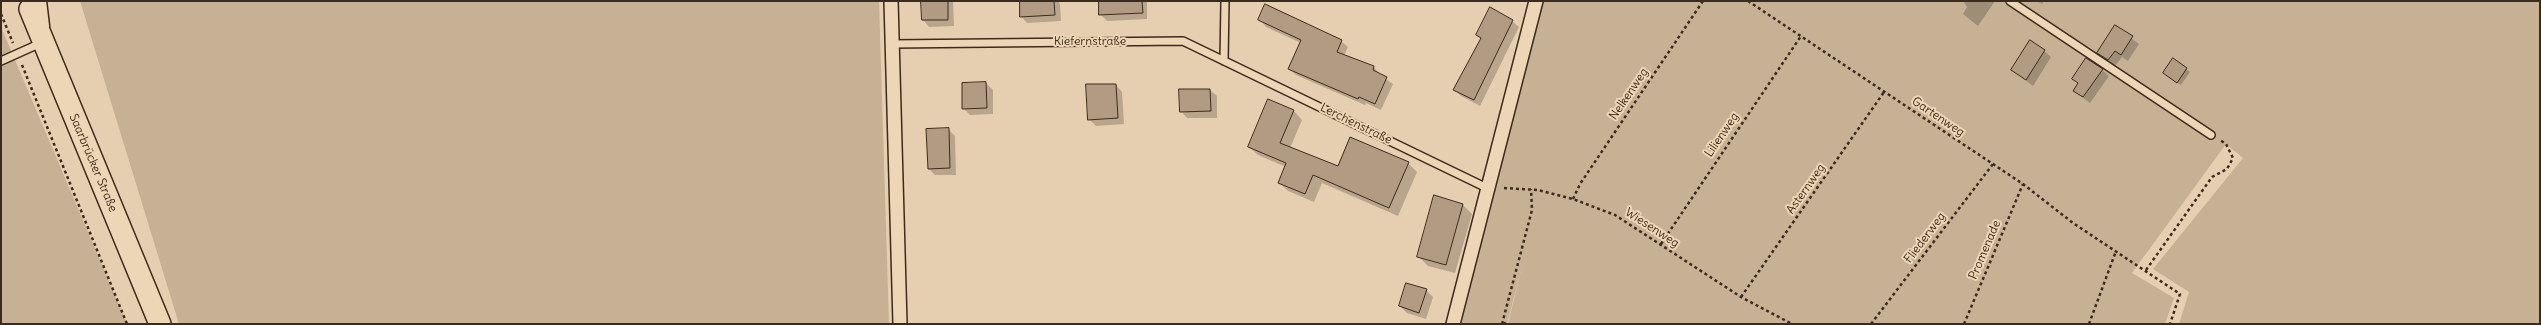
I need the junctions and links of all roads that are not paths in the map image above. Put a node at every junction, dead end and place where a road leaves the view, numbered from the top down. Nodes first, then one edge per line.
1 (27, 1) edge
2 (35, 1) edge
3 (891, 1) edge
4 (1225, 1) edge
5 (1536, 1) edge
6 (2010, 1) edge
7 (40, 34) junction
8 (892, 44) junction
9 (1, 61) edge
10 (1224, 61) junction
11 (2211, 134) road end
12 (1487, 188) junction
13 (160, 324) edge
14 (900, 324) edge
15 (1453, 324) edge

1 - 7 main road, Saarbrücker Straße
2 - 7 highway
3 - 8 street
4 - 10 lane
5 - 12 street
6 - 11 lane
7 - 9 lane
7 - 13 main road, Saarbrücker Straße
8 - 10 lane, Kiefernstraße
8 - 14 street
10 - 12 lane, Lerchenstraße
12 - 15 street

